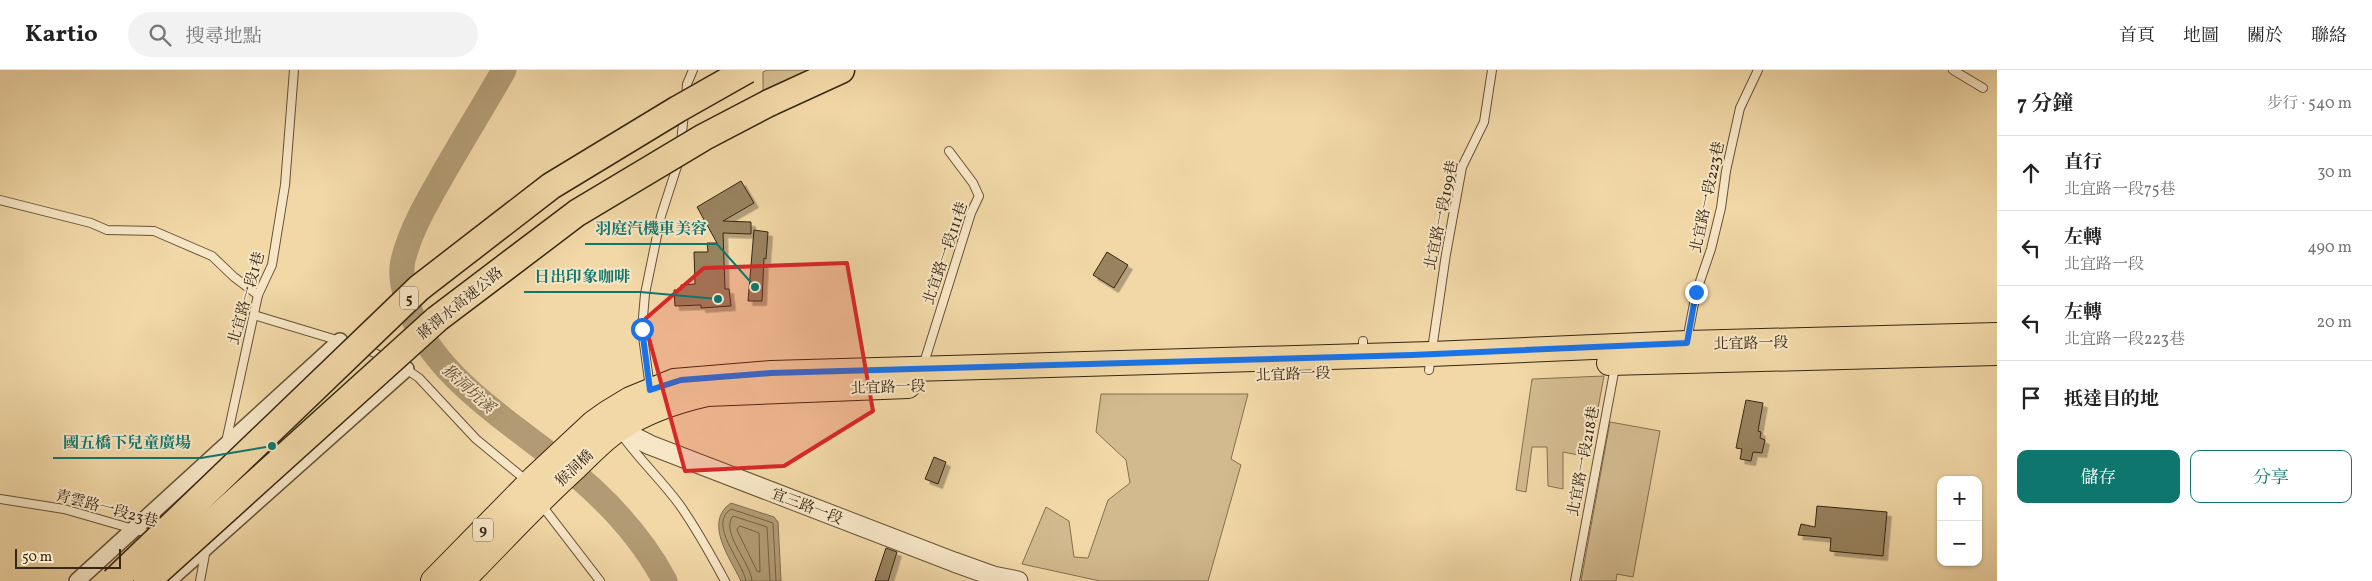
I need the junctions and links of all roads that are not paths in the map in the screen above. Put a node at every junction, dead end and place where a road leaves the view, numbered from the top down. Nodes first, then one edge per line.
1 (294, 70) edge
2 (693, 70) edge
3 (747, 70) edge
4 (841, 70) edge
5 (1492, 70) edge
6 (1758, 70) edge
7 (1953, 70) edge
8 (1983, 88) dead end
9 (950, 151) dead end
10 (0, 200) edge
11 (258, 295) junction
12 (254, 314) junction
13 (1997, 335) edge
14 (340, 341) junction
15 (1997, 352) edge
16 (1687, 353) junction
17 (1618, 355) junction
18 (1430, 362) junction
19 (406, 369) junction
20 (921, 370) junction
21 (651, 400) junction
22 (603, 428) junction
23 (226, 444) junction
24 (536, 490) junction
25 (0, 499) edge
26 (133, 530) junction
27 (170, 538) dead end
28 (179, 541) dead end
29 (206, 547) junction
30 (77, 581) edge
31 (114, 581) edge
32 (147, 581) edge
33 (168, 581) edge
34 (200, 581) edge
35 (433, 581) edge
36 (462, 581) edge
37 (600, 581) edge
38 (725, 581) edge
39 (1018, 581) edge
40 (1575, 581) edge

1 - 11 lane, 北宜路一段1巷
2 - 21 lane
3 - 31 highway, 5, bridge
4 - 32 highway, 蔣渭水高速公路 / 5, bridge
5 - 18 lane, 北宜路一段199巷
6 - 16 lane, 北宜路一段223巷
7 - 8 lane
9 - 20 lane, 北宜路一段111巷
10 - 11 lane
11 - 12 lane, 北宜路一段1巷
12 - 14 lane
12 - 23 lane, 北宜路一段1巷
13 - 16 main road, 北宜路一段 / 9
14 - 19 lane
14 - 23 street
15 - 16 main road, 北宜路一段 / 9
16 - 17 main road, 北宜路一段 / 9
17 - 18 main road, 北宜路一段 / 9
17 - 40 lane, 北宜路一段218巷
18 - 20 main road, 北宜路一段 / 9
18 - 21 main road, 北宜路一段 / 9
19 - 24 lane
19 - 29 street
20 - 21 main road, 北宜路一段 / 9
21 - 22 main road, 北宜路一段 / 9
22 - 24 main road, 猴洞橋 / 9
22 - 38 lane
22 - 39 street, 宜三路一段
23 - 26 street
24 - 35 main road, 9
24 - 36 main road, 9
24 - 37 lane
25 - 26 lane, 青雲路一段23巷
26 - 27 lane, 青雲路一段23巷
26 - 30 street
28 - 29 lane
29 - 33 street
29 - 34 lane

